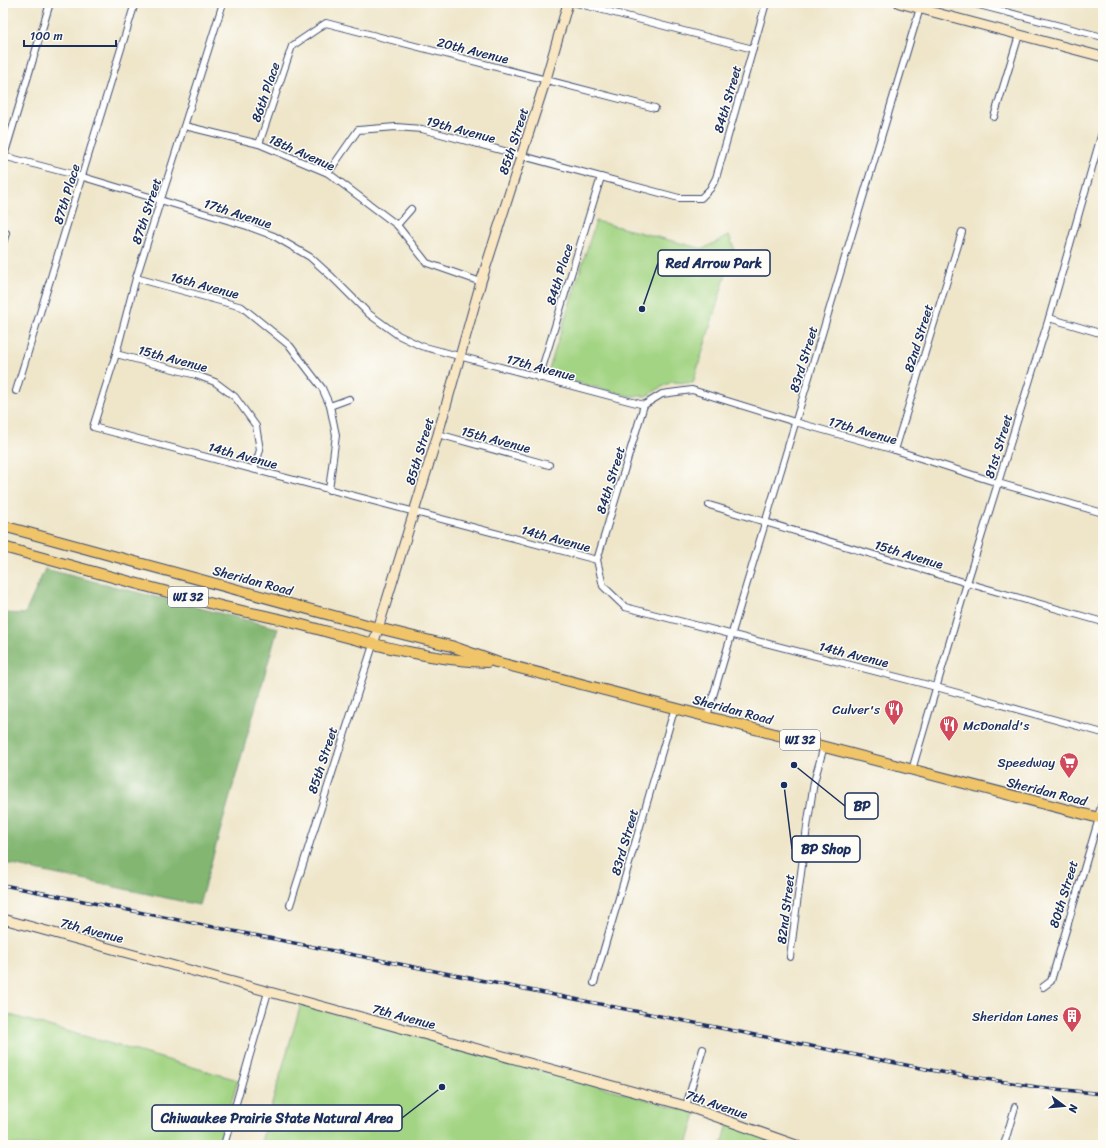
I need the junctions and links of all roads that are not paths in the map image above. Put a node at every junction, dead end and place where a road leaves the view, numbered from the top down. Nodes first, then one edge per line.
1 (50, 3) edge
2 (135, 3) edge
3 (223, 3) edge
4 (568, 3) edge
5 (576, 3) edge
6 (766, 3) edge
7 (899, 3) edge
8 (971, 3) edge
9 (920, 8) junction
10 (1019, 35) junction
11 (1103, 37) edge
12 (292, 46) joint
13 (753, 49) junction
14 (1103, 57) edge
15 (546, 79) junction
16 (655, 108) dead end
17 (994, 117) dead end
18 (185, 126) junction
19 (1103, 129) edge
20 (259, 144) junction
21 (4, 156) edge
22 (521, 157) junction
23 (328, 173) junction
24 (83, 177) junction
25 (601, 177) junction
26 (701, 198) joint
27 (160, 201) junction
28 (411, 209) dead end
29 (396, 225) junction
30 (3, 232) edge
31 (962, 232) dead end
32 (3, 243) edge
33 (136, 278) junction
34 (481, 282) junction
35 (1049, 318) junction
36 (1103, 334) edge
37 (116, 354) junction
38 (460, 356) junction
39 (538, 378) junction
40 (16, 391) dead end
41 (349, 399) dead end
42 (644, 405) junction
43 (330, 406) junction
44 (795, 422) junction
45 (93, 427) joint
46 (438, 434) junction
47 (895, 450) junction
48 (549, 465) dead end
49 (254, 469) junction
50 (998, 483) junction
51 (330, 490) junction
52 (709, 506) dead end
53 (414, 512) junction
54 (1103, 513) edge
55 (765, 522) junction
56 (3, 526) edge
57 (3, 547) edge
58 (597, 560) junction
59 (967, 583) junction
60 (1103, 622) edge
61 (378, 628) junction
62 (731, 634) junction
63 (373, 644) junction
64 (496, 662) junction
65 (936, 687) junction
66 (675, 707) junction
67 (707, 716) junction
68 (1103, 733) edge
69 (824, 746) junction
70 (912, 770) junction
71 (1103, 805) edge
72 (1101, 818) edge
73 (290, 905) dead end
74 (3, 919) edge
75 (790, 957) dead end
76 (594, 983) dead end
77 (1043, 987) dead end
78 (268, 992) junction
79 (703, 1049) dead end
80 (686, 1106) junction
81 (1015, 1107) dead end
82 (224, 1145) edge
83 (796, 1145) edge
84 (1004, 1145) edge

1 - 21 street
2 - 24 street, 87th Place
3 - 18 street, 87th Street
4 - 15 street, 85th Street
5 - 13 street
6 - 13 street, 84th Street
7 - 9 street
8 - 11 street
9 - 10 street
9 - 44 street, 83rd Street
10 - 14 street
10 - 17 street
12 - 15 street, 20th Avenue
12 - 20 street, 86th Place
13 - 26 street, 84th Street
15 - 16 street, 20th Avenue
15 - 22 street, 85th Street
18 - 20 street, 18th Avenue
18 - 27 street, 87th Street
19 - 35 street, 81st Street
20 - 23 street, 18th Avenue
21 - 24 street, 17th Avenue
22 - 23 street, 19th Avenue
22 - 25 street, 19th Avenue
22 - 34 street, 85th Street
23 - 29 street, 18th Avenue
24 - 27 street, 17th Avenue
24 - 40 street, 87th Place
25 - 26 street, 19th Avenue
25 - 39 street, 84th Place
27 - 33 street, 87th Street
27 - 38 street, 17th Avenue
28 - 29 street
29 - 34 street, 18th Avenue
30 - 32 street
31 - 47 street, 82nd Street
33 - 37 street, 87th Street
33 - 43 street, 16th Avenue
34 - 38 street, 85th Street
35 - 36 street
35 - 50 street, 81st Street
37 - 45 street, 87th Street
37 - 49 street, 15th Avenue
38 - 39 street, 17th Avenue
38 - 46 street, 85th Street
39 - 42 street, 17th Avenue
41 - 43 street
42 - 44 street, 17th Avenue
42 - 58 street, 84th Street
43 - 51 street, 16th Avenue
44 - 47 street, 17th Avenue
44 - 55 street, 83rd Street
45 - 49 street, 14th Avenue
46 - 48 street, 15th Avenue
46 - 53 street, 85th Street
47 - 50 street, 17th Avenue
49 - 51 street, 14th Avenue
50 - 54 street, 17th Avenue
50 - 59 street, 81st Street
51 - 53 street, 14th Avenue
52 - 55 street, 15th Avenue
53 - 58 street, 14th Avenue
53 - 61 street, 85th Street
55 - 59 street, 15th Avenue
55 - 62 street, 83rd Street
56 - 61 main road, Sheridan Road / WI 32
57 - 63 main road, Sheridan Road / WI 32
58 - 62 street, 14th Avenue
59 - 60 street, 15th Avenue
59 - 65 street, 81st Street
61 - 63 street, 85th Street
61 - 64 main road, Sheridan Road / WI 32
62 - 65 street, 14th Avenue
62 - 67 street, 83rd Street
63 - 64 main road, Sheridan Road / WI 32
63 - 73 street, 85th Street
64 - 66 main road, Sheridan Road / WI 32
65 - 68 street, 14th Avenue
65 - 70 street, 81st Street
66 - 67 main road, Sheridan Road / WI 32
66 - 76 street, 83rd Street
67 - 69 main road, Sheridan Road / WI 32
69 - 70 main road, Sheridan Road / WI 32
69 - 75 street, 82nd Street
70 - 72 main road, Sheridan Road / WI 32
71 - 72 street, 80th Street
72 - 77 street, 80th Street
74 - 78 street, 7th Avenue
78 - 80 street, 7th Avenue
78 - 82 street
79 - 80 street
80 - 83 street, 7th Avenue
81 - 84 street

